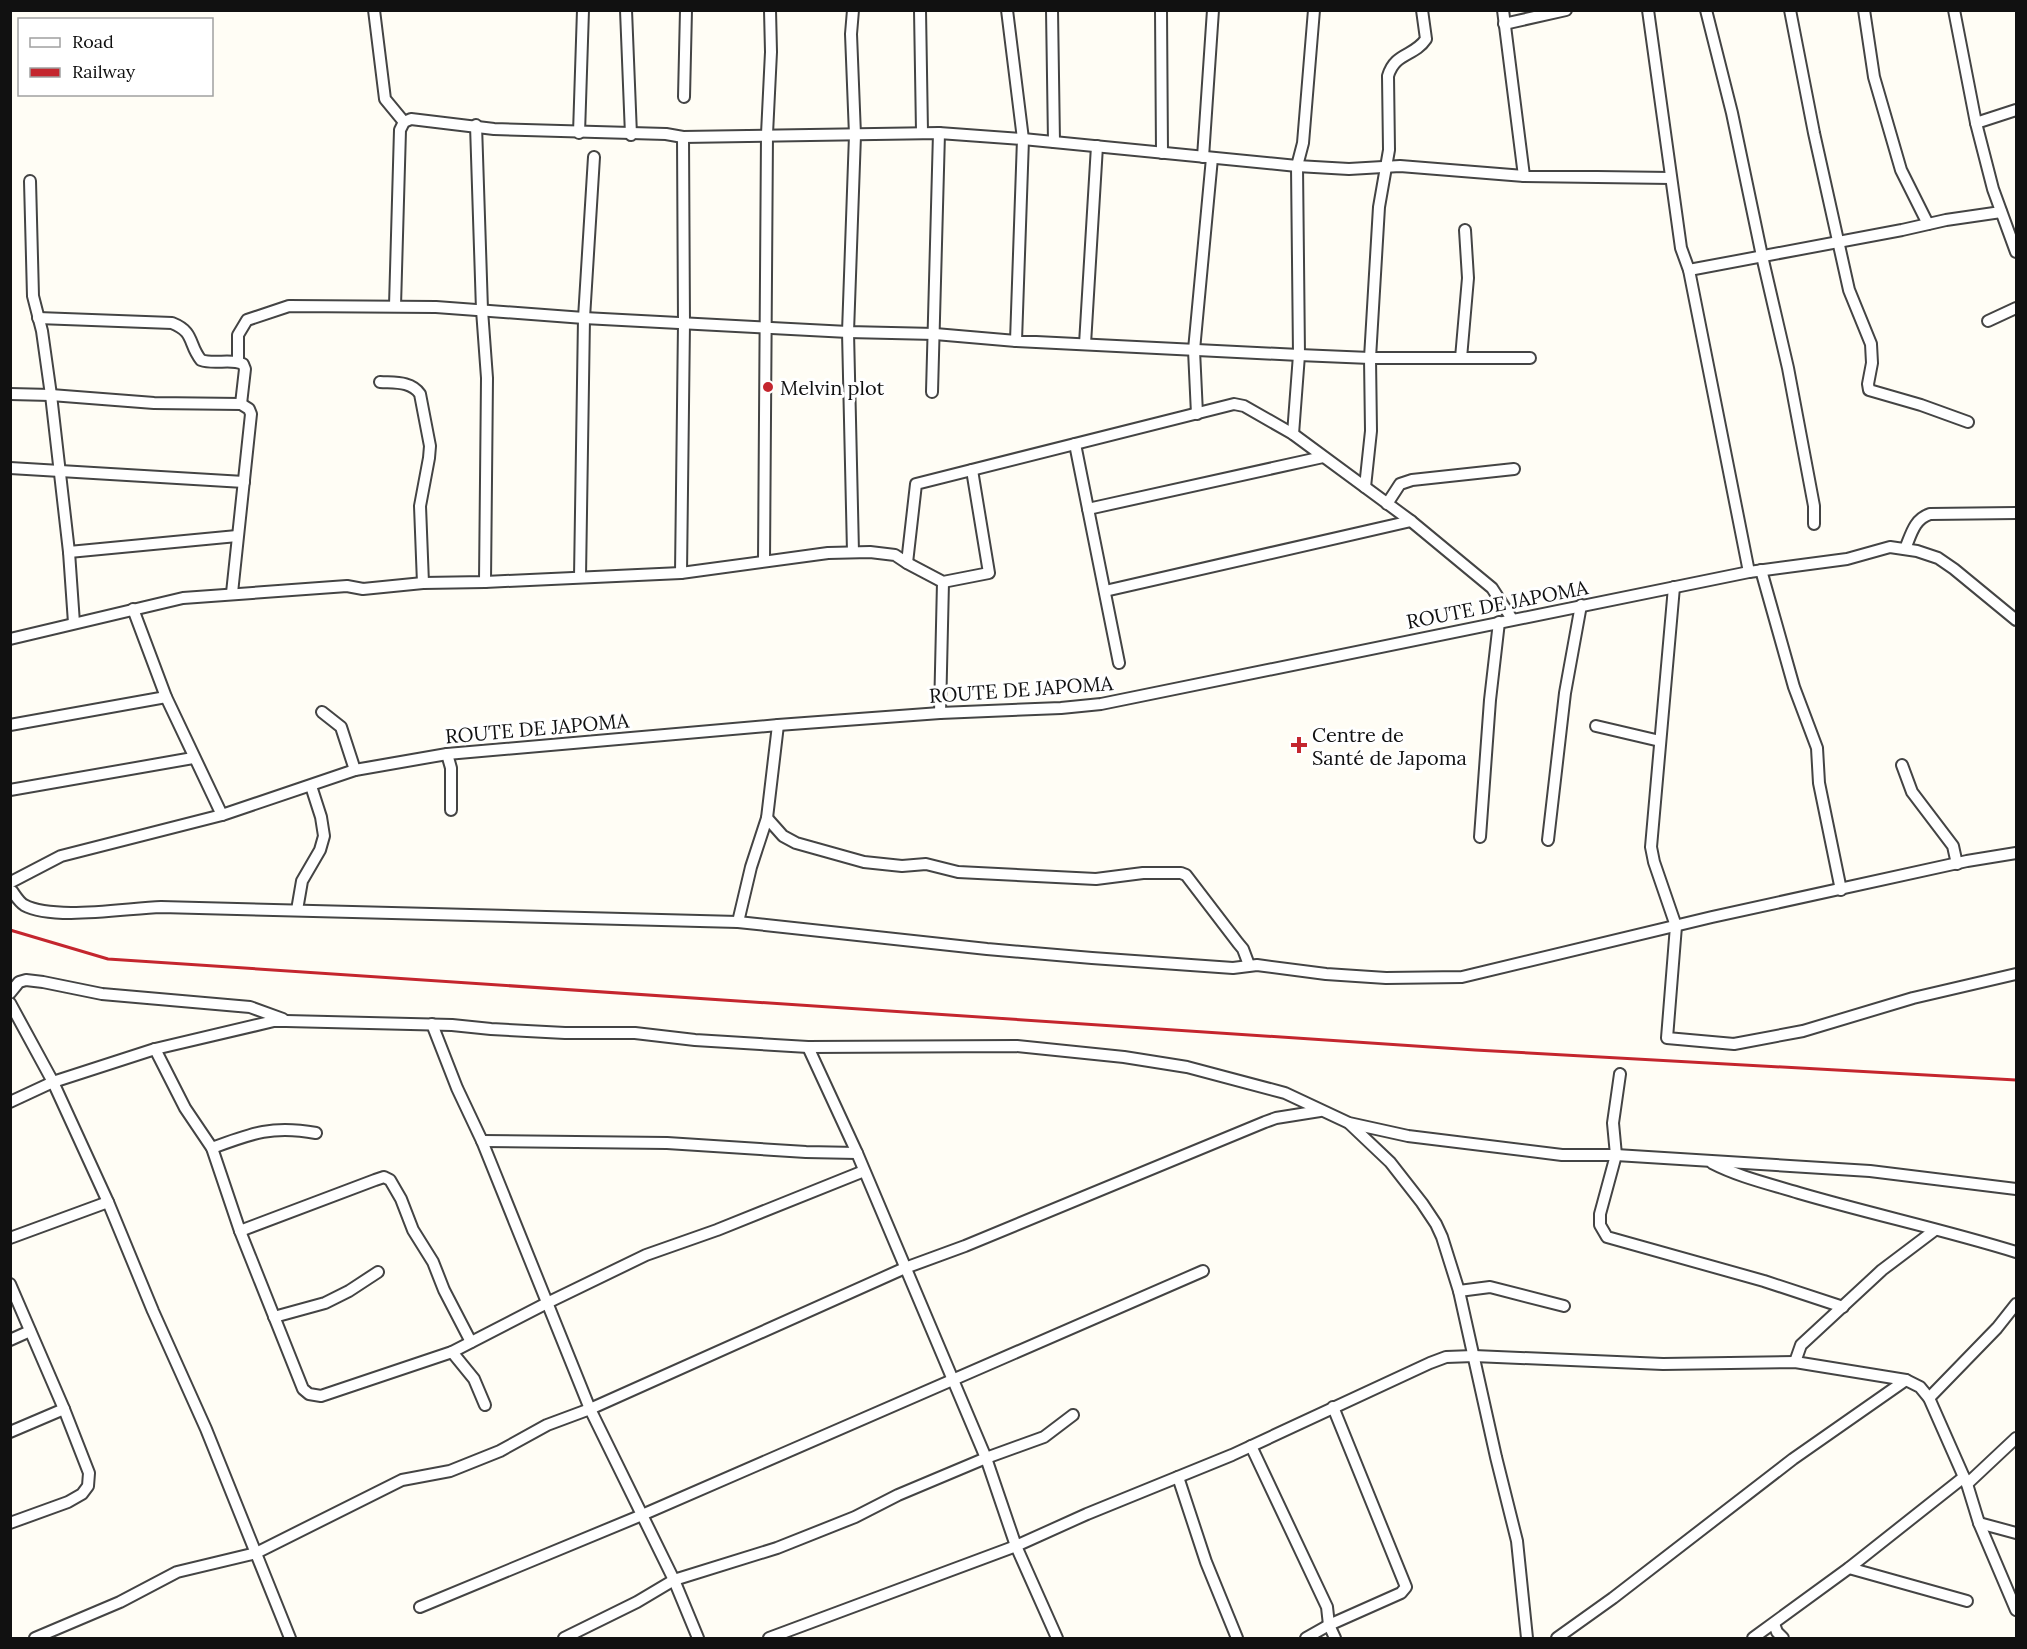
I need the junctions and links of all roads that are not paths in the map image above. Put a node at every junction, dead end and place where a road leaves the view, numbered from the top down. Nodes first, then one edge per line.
1 (374, 10) edge
2 (583, 10) edge
3 (626, 10) edge
4 (686, 10) edge
5 (770, 10) edge
6 (853, 10) edge
7 (920, 10) edge
8 (1007, 10) edge
9 (1052, 10) edge
10 (1161, 10) edge
11 (1213, 10) edge
12 (1314, 10) edge
13 (1422, 10) edge
14 (1503, 10) edge
15 (1566, 10) edge
16 (1648, 10) edge
17 (1706, 10) edge
18 (1790, 10) edge
19 (1864, 10) edge
20 (1954, 10) edge
21 (1504, 24) junction
22 (684, 97) dead end
23 (2016, 110) edge
24 (404, 122) junction
25 (1976, 123) junction
26 (476, 126) junction
27 (922, 132) junction
28 (579, 133) junction
29 (939, 133) junction
30 (767, 134) junction
31 (631, 135) junction
32 (855, 135) junction
33 (683, 137) junction
34 (1023, 139) junction
35 (1054, 142) junction
36 (1097, 146) junction
37 (1162, 153) junction
38 (594, 157) dead end
39 (1207, 157) junction
40 (1297, 166) junction
41 (1386, 167) junction
42 (1524, 176) junction
43 (1671, 178) junction
44 (30, 181) dead end
45 (2001, 212) junction
46 (1928, 224) junction
47 (1465, 230) dead end
48 (1839, 242) junction
49 (2016, 252) edge
50 (1762, 256) junction
51 (1689, 270) junction
52 (395, 306) junction
53 (2016, 308) edge
54 (482, 310) junction
55 (38, 318) junction
56 (585, 318) junction
57 (1988, 321) dead end
58 (684, 323) junction
59 (766, 328) junction
60 (848, 332) junction
61 (935, 334) junction
62 (1016, 341) junction
63 (1085, 344) junction
64 (1194, 350) junction
65 (1299, 355) junction
66 (1370, 358) junction
67 (1461, 358) junction
68 (1530, 358) dead end
69 (238, 362) junction
70 (380, 382) dead end
71 (932, 392) dead end
72 (10, 394) edge
73 (51, 395) junction
74 (241, 405) junction
75 (1197, 414) junction
76 (1968, 422) dead end
77 (1293, 434) junction
78 (1075, 444) junction
79 (1323, 457) junction
80 (10, 468) edge
81 (1514, 469) dead end
82 (972, 470) junction
83 (59, 471) junction
84 (244, 482) junction
85 (1365, 487) junction
86 (1387, 504) junction
87 (1088, 509) junction
88 (2016, 513) edge
89 (1411, 521) junction
90 (1814, 524) dead end
91 (237, 536) junction
92 (1905, 549) junction
93 (69, 552) junction
94 (853, 552) junction
95 (764, 561) junction
96 (907, 563) junction
97 (1761, 570) junction
98 (1749, 572) junction
99 (681, 573) junction
100 (579, 577) junction
101 (485, 582) junction
102 (943, 582) junction
103 (423, 583) junction
104 (1674, 587) junction
105 (1105, 591) junction
106 (232, 593) junction
107 (1581, 605) junction
108 (133, 609) junction
109 (1512, 619) junction
110 (2016, 620) edge
111 (1499, 622) junction
112 (74, 623) junction
113 (10, 639) edge
114 (1119, 663) dead end
115 (166, 697) junction
116 (322, 712) dead end
117 (940, 713) junction
118 (10, 725) edge
119 (778, 725) junction
120 (1596, 726) dead end
121 (1660, 741) junction
122 (447, 754) junction
123 (193, 758) junction
124 (1902, 765) dead end
125 (355, 770) junction
126 (311, 786) junction
127 (10, 790) edge
128 (451, 810) dead end
129 (222, 815) junction
130 (767, 818) junction
131 (1480, 837) dead end
132 (1548, 840) dead end
133 (2016, 853) edge
134 (1958, 864) junction
135 (11, 886) edge
136 (1841, 890) junction
137 (297, 910) junction
138 (738, 922) junction
139 (1676, 926) junction
140 (1249, 965) junction
141 (2016, 974) edge
142 (10, 993) edge
143 (10, 1003) edge
144 (286, 1020) junction
145 (432, 1024) junction
146 (808, 1047) junction
147 (155, 1049) junction
148 (1620, 1074) dead end
149 (53, 1082) junction
150 (10, 1102) edge
151 (1321, 1111) junction
152 (1349, 1123) junction
153 (316, 1133) dead end
154 (482, 1141) junction
155 (212, 1148) junction
156 (857, 1153) junction
157 (1616, 1155) junction
158 (1707, 1161) junction
159 (864, 1171) junction
160 (2016, 1189) edge
161 (108, 1202) junction
162 (1935, 1230) junction
163 (240, 1232) junction
164 (10, 1238) edge
165 (2016, 1252) edge
166 (905, 1268) junction
167 (1203, 1271) dead end
168 (378, 1272) dead end
169 (10, 1284) edge
170 (1459, 1292) junction
171 (546, 1303) junction
172 (2016, 1304) edge
173 (1564, 1306) dead end
174 (1843, 1306) junction
175 (274, 1317) junction
176 (30, 1331) junction
177 (10, 1340) edge
178 (471, 1342) junction
179 (452, 1352) junction
180 (1474, 1356) junction
181 (1795, 1362) junction
182 (952, 1380) junction
183 (1906, 1380) junction
184 (1929, 1398) junction
185 (485, 1406) dead end
186 (1333, 1407) junction
187 (64, 1409) junction
188 (590, 1409) junction
189 (1072, 1415) dead end
190 (10, 1432) edge
191 (2016, 1440) edge
192 (1251, 1446) junction
193 (986, 1458) junction
194 (1178, 1477) junction
195 (1965, 1480) junction
196 (642, 1515) junction
197 (10, 1523) edge
198 (1979, 1523) junction
199 (2016, 1533) edge
200 (1016, 1546) junction
201 (256, 1553) junction
202 (1849, 1568) junction
203 (674, 1580) junction
204 (1967, 1601) dead end
205 (420, 1607) dead end
206 (2016, 1610) edge
207 (1774, 1623) junction
208 (1329, 1625) junction
209 (35, 1638) edge
210 (291, 1638) edge
211 (564, 1638) edge
212 (698, 1638) edge
213 (769, 1638) edge
214 (1057, 1638) edge
215 (1237, 1638) edge
216 (1306, 1638) edge
217 (1335, 1638) edge
218 (1527, 1638) edge
219 (1557, 1638) edge
220 (1753, 1638) edge
221 (1784, 1638) edge

1 - 24 street
2 - 28 street
3 - 31 street
4 - 22 street
5 - 30 street
6 - 32 street
7 - 27 street
8 - 34 street
9 - 35 street
10 - 37 street
11 - 39 street
12 - 40 street
13 - 41 street
14 - 21 street
15 - 21 street
16 - 43 street
17 - 50 street
18 - 48 street
19 - 46 street
20 - 25 street
21 - 42 street
23 - 25 street
24 - 26 street
24 - 52 street
25 - 45 street
26 - 28 street
26 - 54 street
27 - 29 street
27 - 32 street
28 - 31 street
29 - 34 street
29 - 61 street
30 - 32 street
30 - 33 street
30 - 59 street
31 - 33 street
32 - 60 street
33 - 58 street
34 - 35 street
34 - 62 street
35 - 36 street
36 - 37 street
36 - 63 street
37 - 39 street
38 - 56 street
39 - 40 street
39 - 64 street
40 - 41 street
40 - 65 street
41 - 42 street
41 - 66 street
42 - 43 street
43 - 51 street
44 - 55 street
45 - 46 street
45 - 49 street
46 - 48 street
47 - 67 street
48 - 50 street
48 - 76 street
50 - 51 street
50 - 90 street
51 - 98 street
52 - 54 street
52 - 69 street
53 - 57 street
54 - 56 street
54 - 101 street
55 - 69 street
55 - 73 street
56 - 58 street
56 - 100 street
58 - 59 street
58 - 99 street
59 - 60 street
59 - 95 street
60 - 61 street
60 - 94 street
61 - 62 street
61 - 71 street
62 - 63 street
63 - 64 street
64 - 65 street
64 - 75 street
65 - 66 street
65 - 77 street
66 - 67 street
66 - 85 street
67 - 68 street
69 - 74 street
70 - 103 street
72 - 73 street
73 - 74 street
73 - 83 street
74 - 84 street
75 - 77 street
75 - 78 street
77 - 79 street
78 - 82 street
78 - 87 street
79 - 85 street
79 - 87 street
80 - 83 street
81 - 86 street
82 - 96 street
82 - 102 street
83 - 84 street
83 - 93 street
84 - 91 street
85 - 86 street
86 - 89 street
87 - 105 street
88 - 92 street
89 - 105 street
89 - 109 street
91 - 93 street
91 - 106 street
92 - 97 street, ROUTE DE JAPOMA
92 - 110 street, ROUTE DE JAPOMA
93 - 112 street
94 - 95 street
94 - 96 street
95 - 99 street
96 - 102 street
97 - 98 street, ROUTE DE JAPOMA
97 - 136 street
98 - 104 street, ROUTE DE JAPOMA
99 - 100 street
100 - 101 street
101 - 103 street
102 - 117 street
103 - 106 street
104 - 107 street, ROUTE DE JAPOMA
104 - 121 street
105 - 114 street
106 - 108 street
107 - 109 street, ROUTE DE JAPOMA
107 - 132 street
108 - 112 street
108 - 115 street
109 - 111 street, ROUTE DE JAPOMA
111 - 117 street, ROUTE DE JAPOMA
111 - 131 street
112 - 113 street
115 - 118 street
115 - 123 street
116 - 125 street
117 - 119 street, ROUTE DE JAPOMA
119 - 122 street, ROUTE DE JAPOMA
119 - 130 street
120 - 121 street
121 - 139 street
122 - 125 street, ROUTE DE JAPOMA
122 - 128 street
123 - 127 street
123 - 129 street
124 - 134 street
125 - 126 street, ROUTE DE JAPOMA
126 - 129 street, ROUTE DE JAPOMA
126 - 137 street
129 - 135 street, ROUTE DE JAPOMA
130 - 138 street
130 - 140 street
133 - 134 street
134 - 136 street
135 - 137 street
136 - 139 street
137 - 138 street
138 - 140 street
139 - 140 street
139 - 141 street
142 - 144 street
143 - 149 street
144 - 145 street
144 - 147 street
145 - 146 street
145 - 154 street
146 - 151 street
146 - 156 street
147 - 149 street
147 - 155 street
148 - 157 street
149 - 150 street
149 - 161 street
151 - 152 street
151 - 166 street
152 - 157 street
152 - 170 street
153 - 155 street
154 - 156 street
154 - 171 street
155 - 163 street
156 - 159 street
157 - 158 street
157 - 174 street
158 - 160 street
158 - 162 street
159 - 166 street
159 - 171 street
161 - 164 street
161 - 201 street
162 - 165 street
162 - 174 street
163 - 175 street
163 - 178 street
166 - 182 street
166 - 188 street
167 - 182 street
168 - 175 street
169 - 176 street
170 - 173 street
170 - 180 street
171 - 178 street
171 - 188 street
172 - 184 street
174 - 181 street
175 - 179 street
176 - 177 street
176 - 187 street
178 - 179 street
179 - 185 street
180 - 181 street
180 - 186 street
180 - 218 street
181 - 183 street
182 - 193 street
182 - 196 street
183 - 184 street
183 - 219 street
184 - 195 street
186 - 192 street
186 - 208 street
187 - 190 street
187 - 197 street
188 - 196 street
188 - 201 street
189 - 193 street
191 - 195 street
192 - 194 street
192 - 208 street
193 - 200 street
193 - 203 street
194 - 200 street
194 - 215 street
195 - 198 street
195 - 202 street
196 - 203 street
196 - 205 street
198 - 199 street
198 - 206 street
200 - 213 street
200 - 214 street
201 - 209 street
201 - 210 street
202 - 204 street
202 - 207 street
203 - 211 street
203 - 212 street
207 - 220 street
207 - 221 street
208 - 216 street
208 - 217 street

